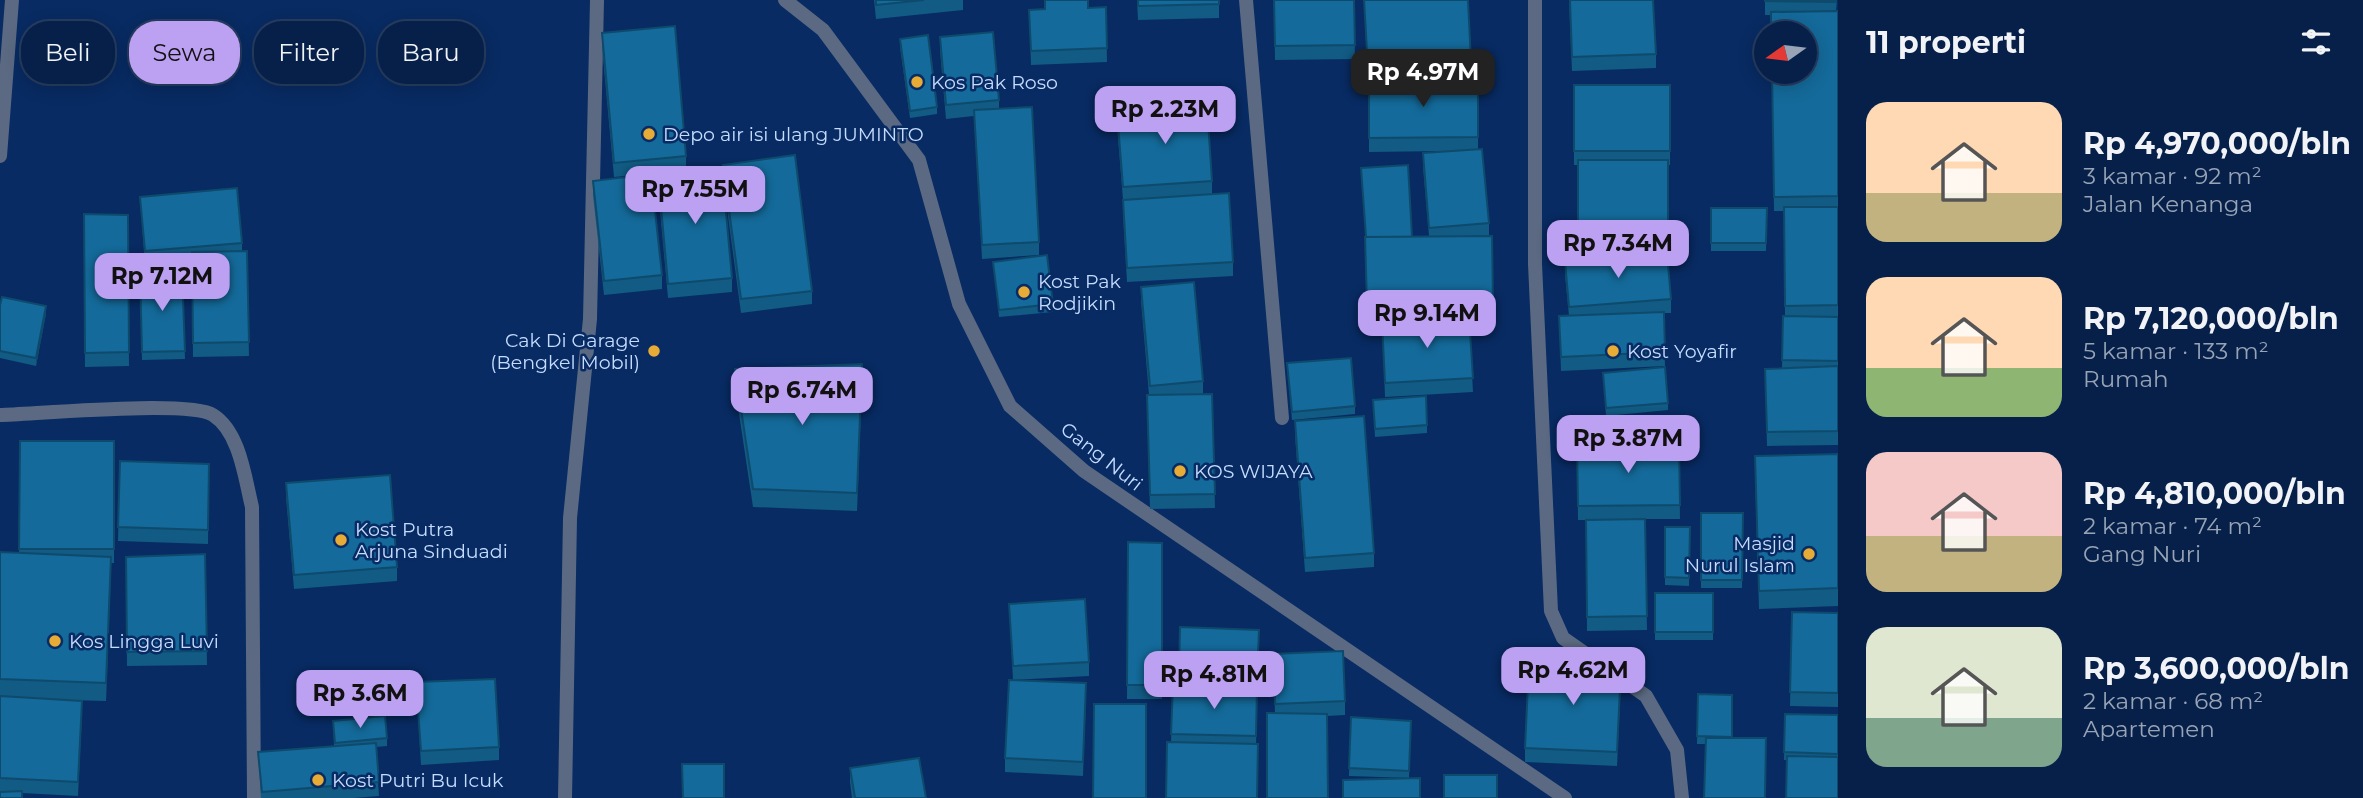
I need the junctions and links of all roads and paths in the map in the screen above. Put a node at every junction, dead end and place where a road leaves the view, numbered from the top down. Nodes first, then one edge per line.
1 (12, 0) edge
2 (597, 0) edge
3 (785, 0) edge
4 (1246, 0) edge
5 (1535, 0) edge
6 (0, 156) edge
7 (0, 415) edge
8 (1282, 418) dead end
9 (254, 798) edge
10 (565, 798) edge
11 (1565, 798) edge
12 (1682, 798) edge

1 - 6 street
2 - 10 street
3 - 11 street, Gang Nuri
4 - 8 street
5 - 12 street
7 - 9 street

